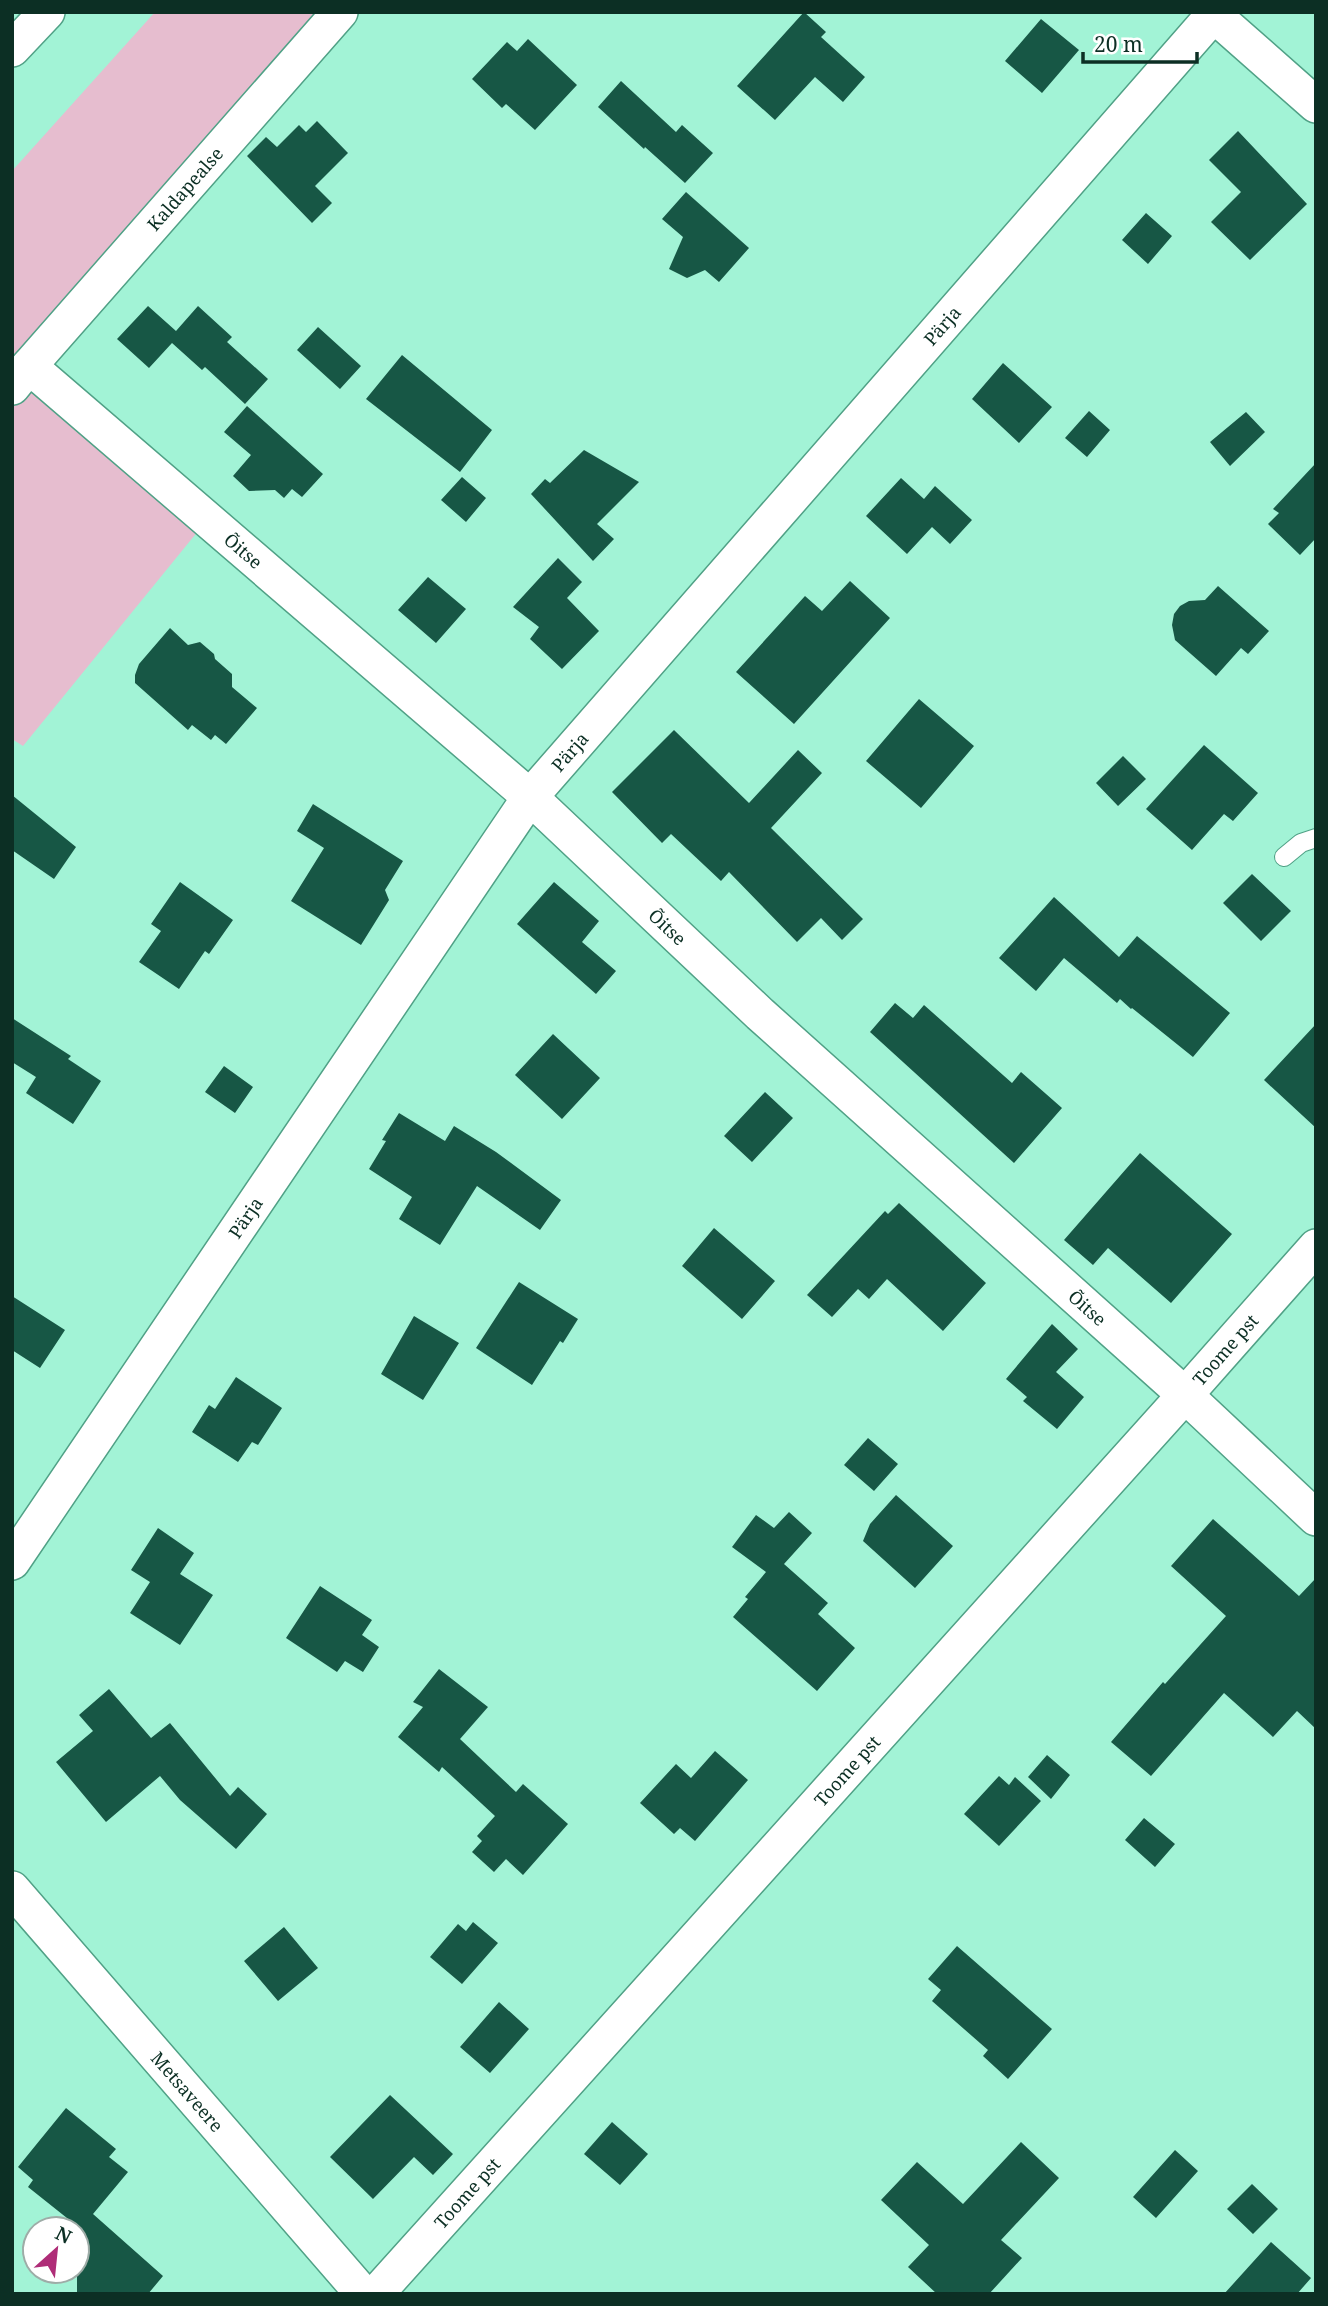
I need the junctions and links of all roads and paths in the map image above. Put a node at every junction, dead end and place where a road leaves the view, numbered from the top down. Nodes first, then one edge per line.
1 (47, 12) edge
2 (340, 12) edge
3 (1215, 14) edge
4 (12, 49) edge
5 (1316, 105) edge
6 (21, 377) edge
7 (530, 797) junction
8 (1316, 838) edge
9 (1284, 857) dead end
10 (1316, 1247) edge
11 (1185, 1395) junction
12 (1316, 1518) edge
13 (12, 1562) edge
14 (12, 1889) edge
15 (363, 2294) edge
16 (376, 2294) edge

1 - 4 street
2 - 6 street, Kaldapealse
3 - 5 street
3 - 7 street, Pärja
6 - 7 street, Õitse
7 - 11 street, Õitse
7 - 13 street, Pärja
8 - 9 lane
10 - 11 street, Toome pst
11 - 12 street, Õitse
11 - 16 street, Toome pst
14 - 15 street, Metsaveere

